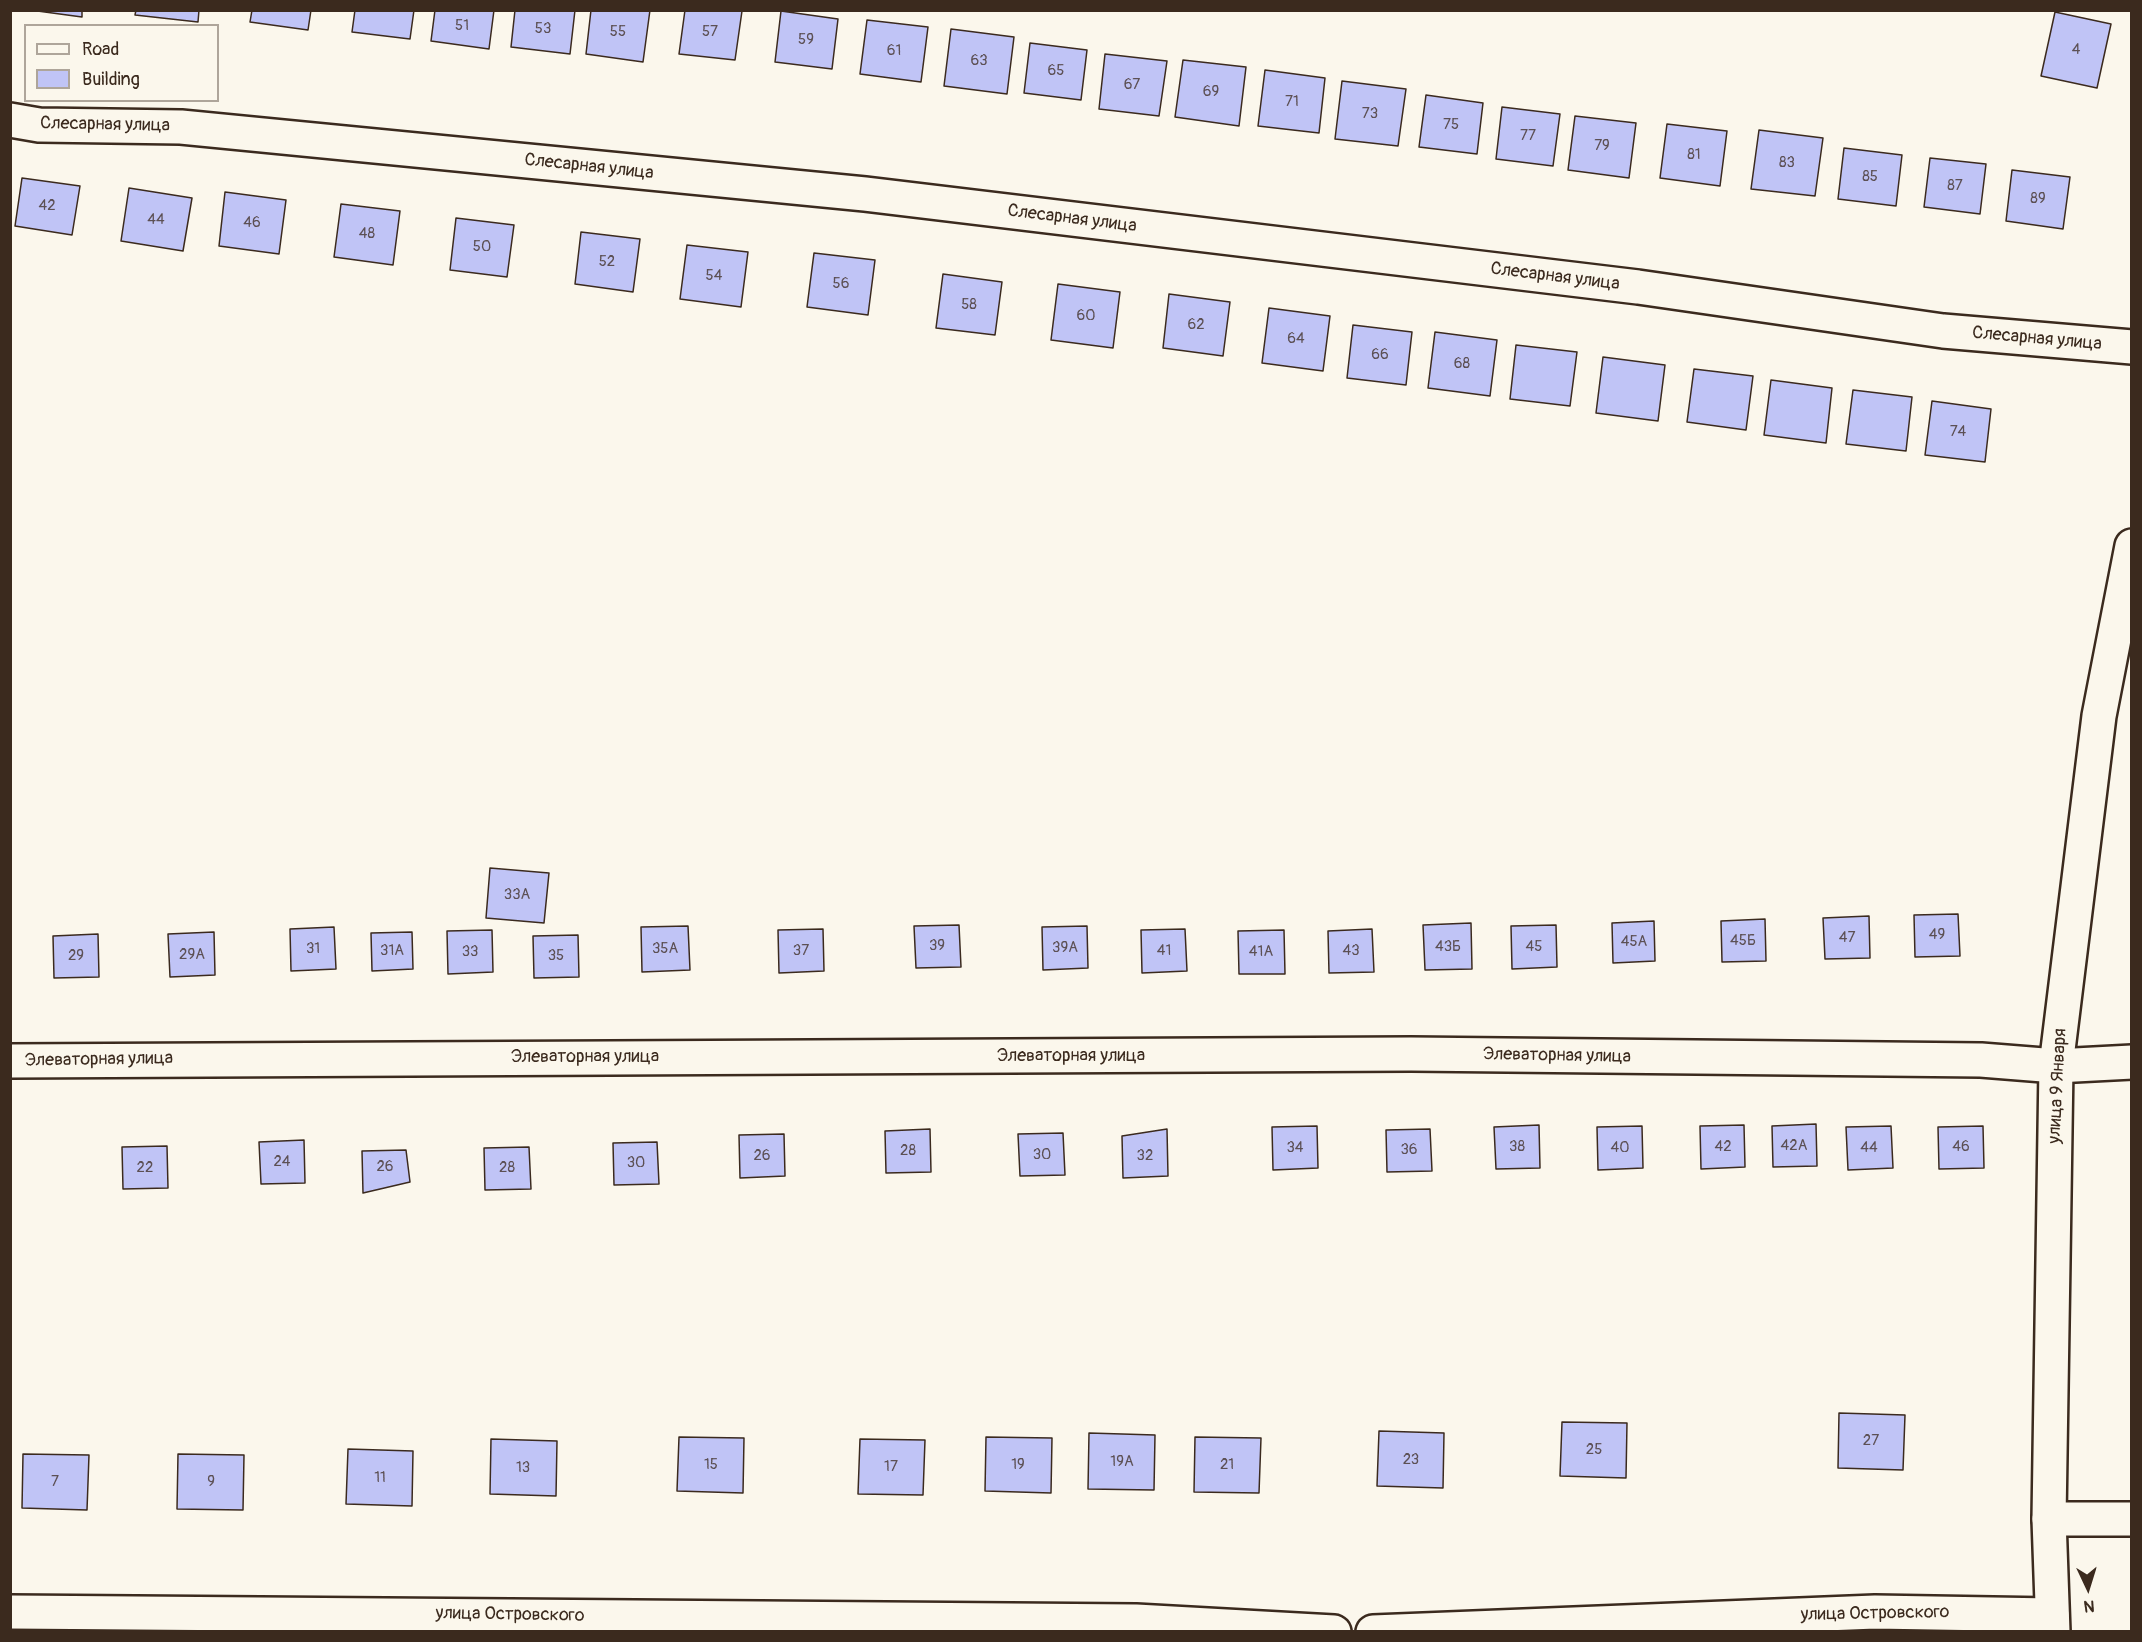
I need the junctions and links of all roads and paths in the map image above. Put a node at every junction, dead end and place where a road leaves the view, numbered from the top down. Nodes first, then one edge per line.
1 (10, 120) edge
2 (2132, 347) edge
3 (2132, 546) edge
4 (10, 1061) edge
5 (2132, 1062) edge
6 (2056, 1066) junction
7 (2049, 1519) junction
8 (2132, 1519) edge
9 (10, 1612) edge
10 (2053, 1623) edge
11 (1334, 1632) edge
12 (1373, 1632) edge

1 - 2 street, Слесарная улица
3 - 6 street, улица 9 Января
4 - 6 street, Элеваторная улица
5 - 6 street, Элеваторная улица
6 - 7 street, улица 9 Января
7 - 8 street
7 - 10 street, улица 9 Января
9 - 11 street, улица Островского
10 - 12 street, улица Островского

